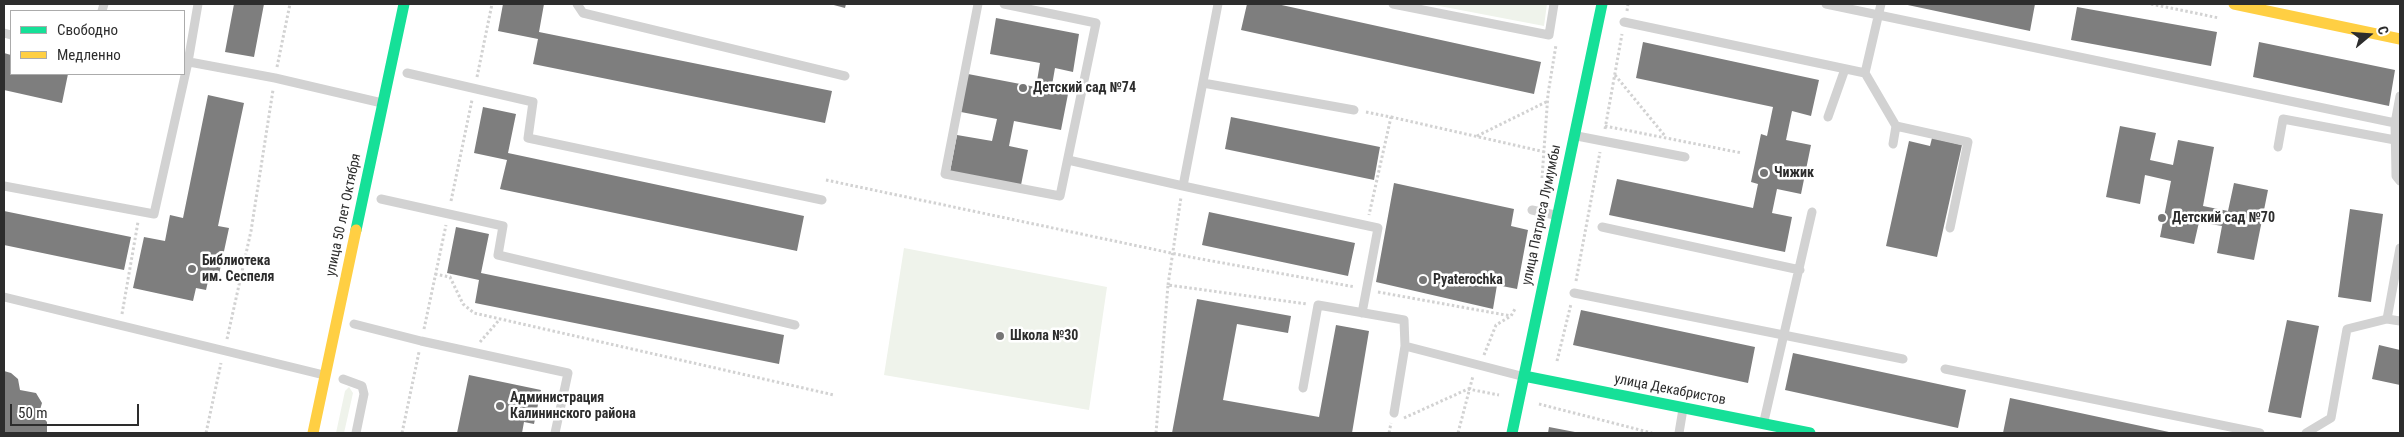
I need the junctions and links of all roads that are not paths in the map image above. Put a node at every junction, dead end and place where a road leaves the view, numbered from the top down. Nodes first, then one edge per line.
1 (198, 4) edge
2 (404, 4) edge
3 (577, 4) edge
4 (978, 4) edge
5 (1004, 4) edge
6 (1218, 4) edge
7 (1393, 4) edge
8 (1554, 4) edge
9 (1602, 4) edge
10 (1826, 4) edge
11 (1881, 4) edge
12 (2234, 4) edge
13 (1879, 14) junction
14 (1624, 22) dead end
15 (2400, 39) edge
16 (186, 62) edge
17 (1845, 69) junction
18 (390, 70) junction
19 (407, 73) joint
20 (1865, 73) junction
21 (183, 75) edge
22 (845, 76) dead end
23 (1203, 83) junction
24 (2400, 96) edge
25 (387, 104) junction
26 (1354, 110) road end
27 (1828, 117) dead end
28 (2395, 123) junction
29 (1896, 126) junction
30 (1574, 135) junction
31 (2395, 140) junction
32 (1893, 144) dead end
33 (2278, 148) dead end
34 (1686, 157) dead end
35 (1068, 160) junction
36 (2400, 182) edge
37 (4, 186) edge
38 (1183, 186) junction
39 (364, 195) junction
40 (381, 199) joint
41 (822, 200) dead end
42 (1532, 210) dead end
43 (1812, 212) dead end
44 (1557, 216) junction
45 (1602, 227) dead end
46 (1950, 228) dead end
47 (2400, 248) edge
48 (1800, 270) junction
49 (1574, 293) road end
50 (4, 297) edge
51 (1362, 313) junction
52 (2386, 319) junction
53 (337, 320) junction
54 (2400, 321) edge
55 (354, 324) joint
56 (795, 325) dead end
57 (1784, 334) junction
58 (1405, 346) junction
59 (1904, 359) dead end
60 (1945, 369) dead end
61 (325, 375) junction
62 (1524, 376) junction
63 (343, 379) joint
64 (1303, 388) dead end
65 (1683, 408) junction
66 (1394, 413) dead end
67 (1764, 424) junction
68 (313, 433) edge
69 (356, 433) edge
70 (555, 433) edge
71 (1512, 433) edge
72 (1679, 433) edge
73 (1810, 433) edge
74 (2260, 433) edge
75 (2306, 433) edge

1 - 16 lane
2 - 18 street, улица 50 лет Октября
3 - 22 lane
4 - 35 lane
5 - 35 lane
6 - 23 lane
7 - 8 lane
9 - 30 street, улица Патриса Лумумбы
10 - 13 lane
11 - 13 lane
12 - 15 street
13 - 20 lane
13 - 28 lane
14 - 17 lane
16 - 25 lane
17 - 20 lane
17 - 27 lane
18 - 19 street
18 - 25 street, улица 50 лет Октября
19 - 41 lane
20 - 29 lane
21 - 37 lane
23 - 26 lane
23 - 38 lane
24 - 28 lane
25 - 39 street, улица 50 лет Октября
28 - 31 lane
29 - 32 lane
29 - 46 lane
30 - 34 lane
30 - 44 street, улица Патриса Лумумбы
31 - 33 lane
31 - 36 lane
35 - 38 lane
38 - 51 lane
39 - 40 street
39 - 53 street, улица 50 лет Октября
40 - 56 lane
42 - 44 lane
43 - 48 lane
44 - 62 street, улица Патриса Лумумбы
45 - 48 lane
47 - 52 lane
48 - 57 lane
49 - 57 lane
50 - 61 lane
51 - 58 lane
51 - 64 lane
52 - 54 lane
52 - 75 lane
53 - 55 street
53 - 61 street, улица 50 лет Октября
55 - 70 lane
57 - 59 lane
57 - 67 lane
58 - 62 lane
58 - 66 lane
60 - 74 lane
61 - 63 street
61 - 68 street, улица 50 лет Октября
62 - 65 street, улица Декабристов
62 - 71 street, улица Патриса Лумумбы
63 - 69 lane
65 - 67 street, улица Декабристов
65 - 72 lane
67 - 73 street, улица Декабристов

